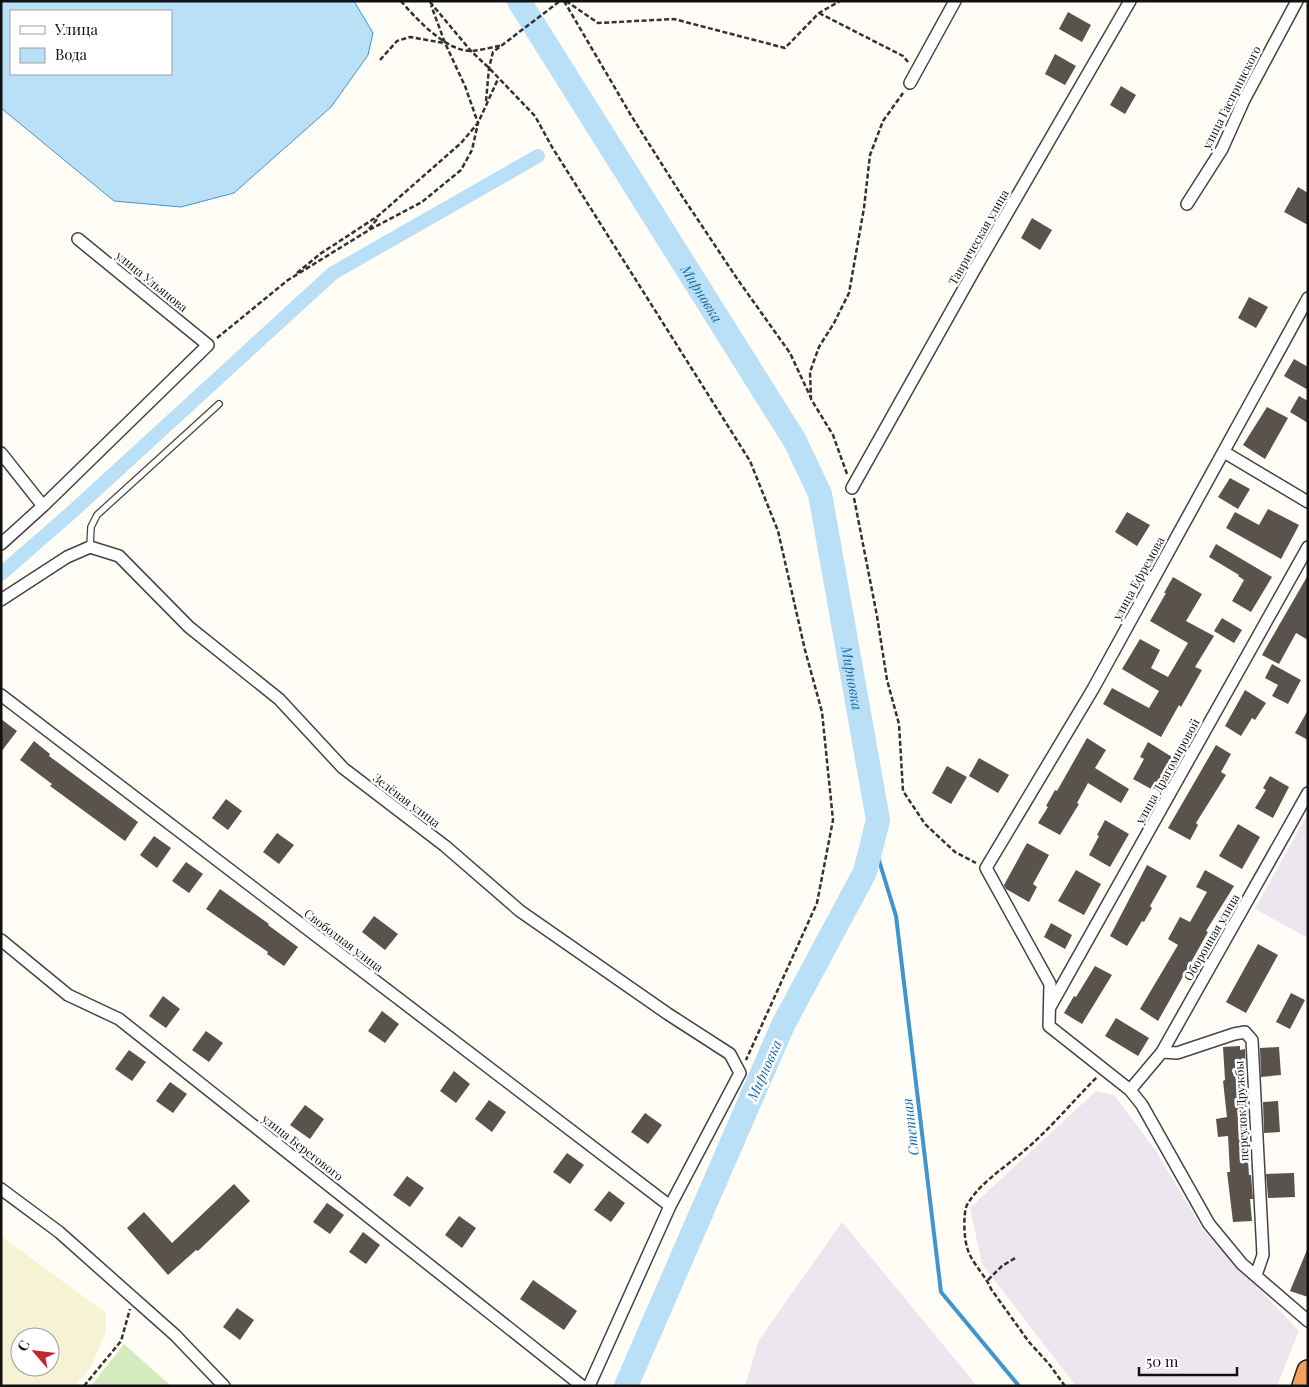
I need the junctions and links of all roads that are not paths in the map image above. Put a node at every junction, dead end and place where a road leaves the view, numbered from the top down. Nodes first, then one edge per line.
1 (955, 1) edge
2 (1130, 1) edge
3 (1297, 1) edge
4 (910, 83) dead end
5 (1187, 204) dead end
6 (78, 239) dead end
7 (1308, 298) edge
8 (219, 404) dead end
9 (1224, 452) junction
10 (1, 453) edge
11 (852, 488) dead end
12 (1308, 502) edge
13 (43, 506) junction
14 (1, 544) edge
15 (90, 547) junction
16 (1308, 547) edge
17 (1, 600) edge
18 (1, 695) edge
19 (1308, 793) edge
20 (1, 940) edge
21 (1049, 1008) junction
22 (1162, 1052) junction
23 (1130, 1090) junction
24 (1, 1189) edge
25 (670, 1206) junction
26 (1256, 1275) junction
27 (1308, 1321) edge
28 (1308, 1371) edge
29 (224, 1386) edge
30 (582, 1386) edge
31 (588, 1386) edge
32 (1303, 1386) edge

1 - 4 street
2 - 11 street, Таврическая улица
3 - 5 street, улица Гаспринского
6 - 13 street, улица Ульянова
7 - 9 street, улица Ефремова
8 - 15 lane
9 - 12 street
9 - 21 street, улица Ефремова
10 - 13 street
13 - 14 street
15 - 17 street
15 - 25 street, Зелёная улица
16 - 21 street, улица Драгомировой
18 - 25 street, Свободная улица
19 - 22 street, Оборонная улица
20 - 30 street, улица Берегового
21 - 23 street
22 - 23 street, Оборонная улица
22 - 26 street, переулок Дружбы
23 - 26 street
24 - 29 street
25 - 31 street
26 - 27 street
28 - 32 highway

